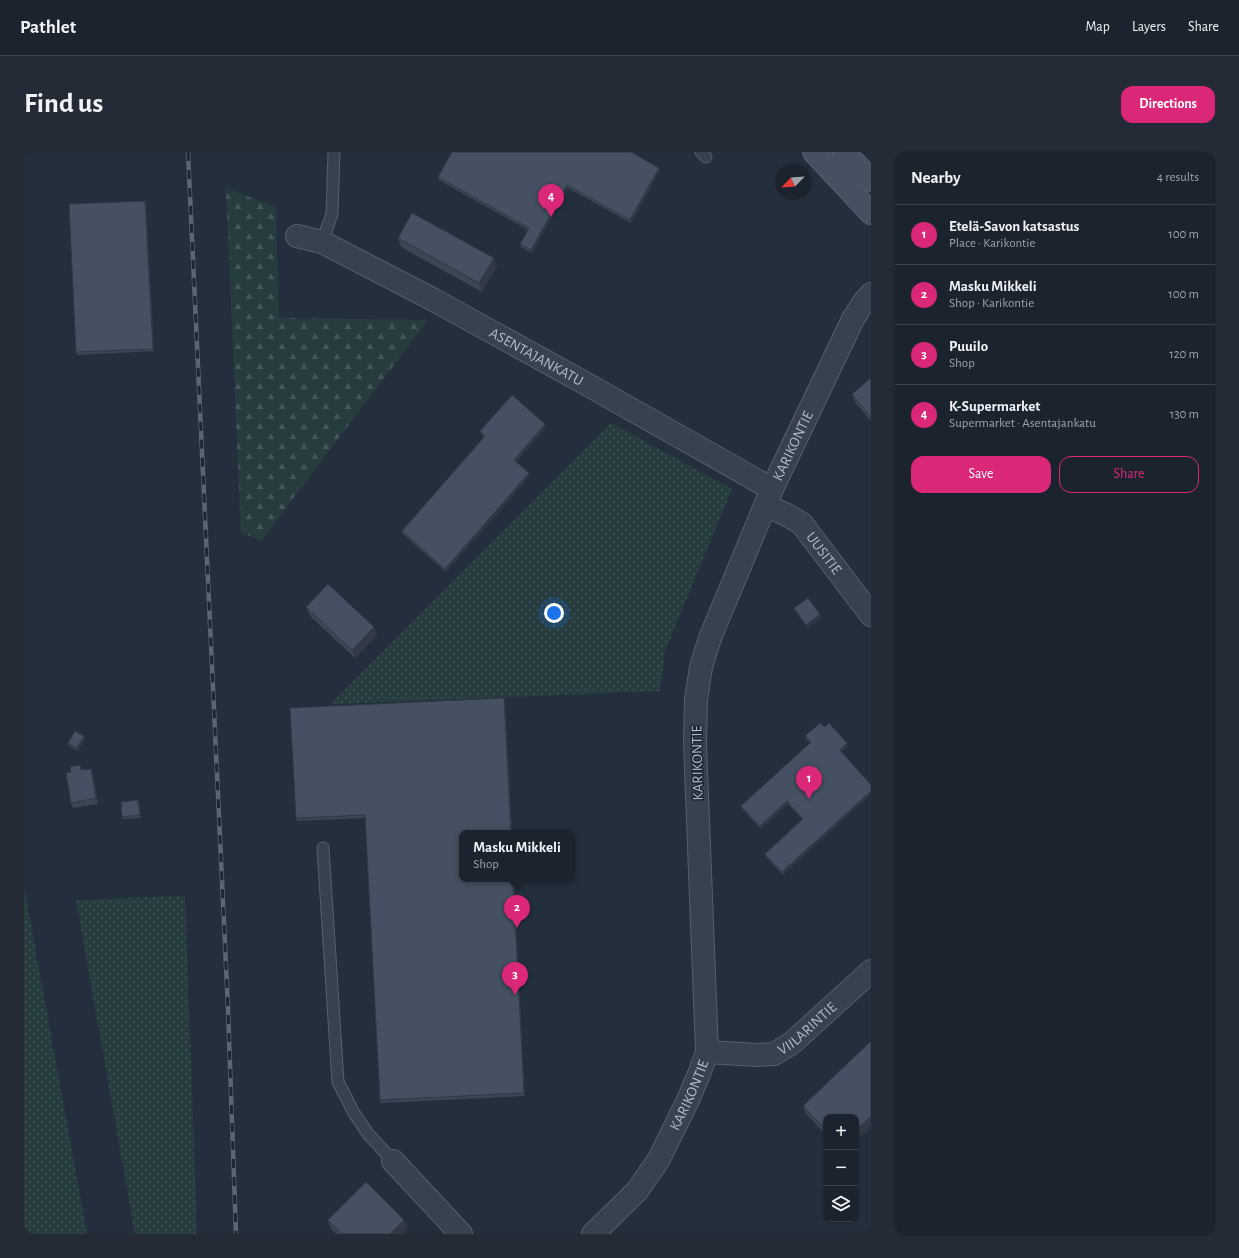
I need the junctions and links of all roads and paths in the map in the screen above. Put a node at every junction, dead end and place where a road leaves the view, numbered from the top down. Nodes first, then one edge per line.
1 (334, 152) edge
2 (814, 152) edge
3 (844, 152) edge
4 (871, 180) edge
5 (871, 213) edge
6 (297, 236) dead end
7 (322, 242) junction
8 (871, 294) edge
9 (768, 497) junction
10 (871, 615) edge
11 (323, 848) dead end
12 (871, 971) edge
13 (707, 1052) junction
14 (393, 1161) joint
15 (461, 1234) edge
16 (593, 1234) edge

1 - 7 lane
2 - 5 main road
3 - 4 main road
6 - 7 street, ASENTAJANKATU
7 - 9 street, ASENTAJANKATU
8 - 9 street, KARIKONTIE
9 - 10 street, UUSITIE
9 - 13 street, KARIKONTIE
11 - 14 lane
12 - 13 street, VIILARINTIE
13 - 16 street, KARIKONTIE
14 - 15 street

